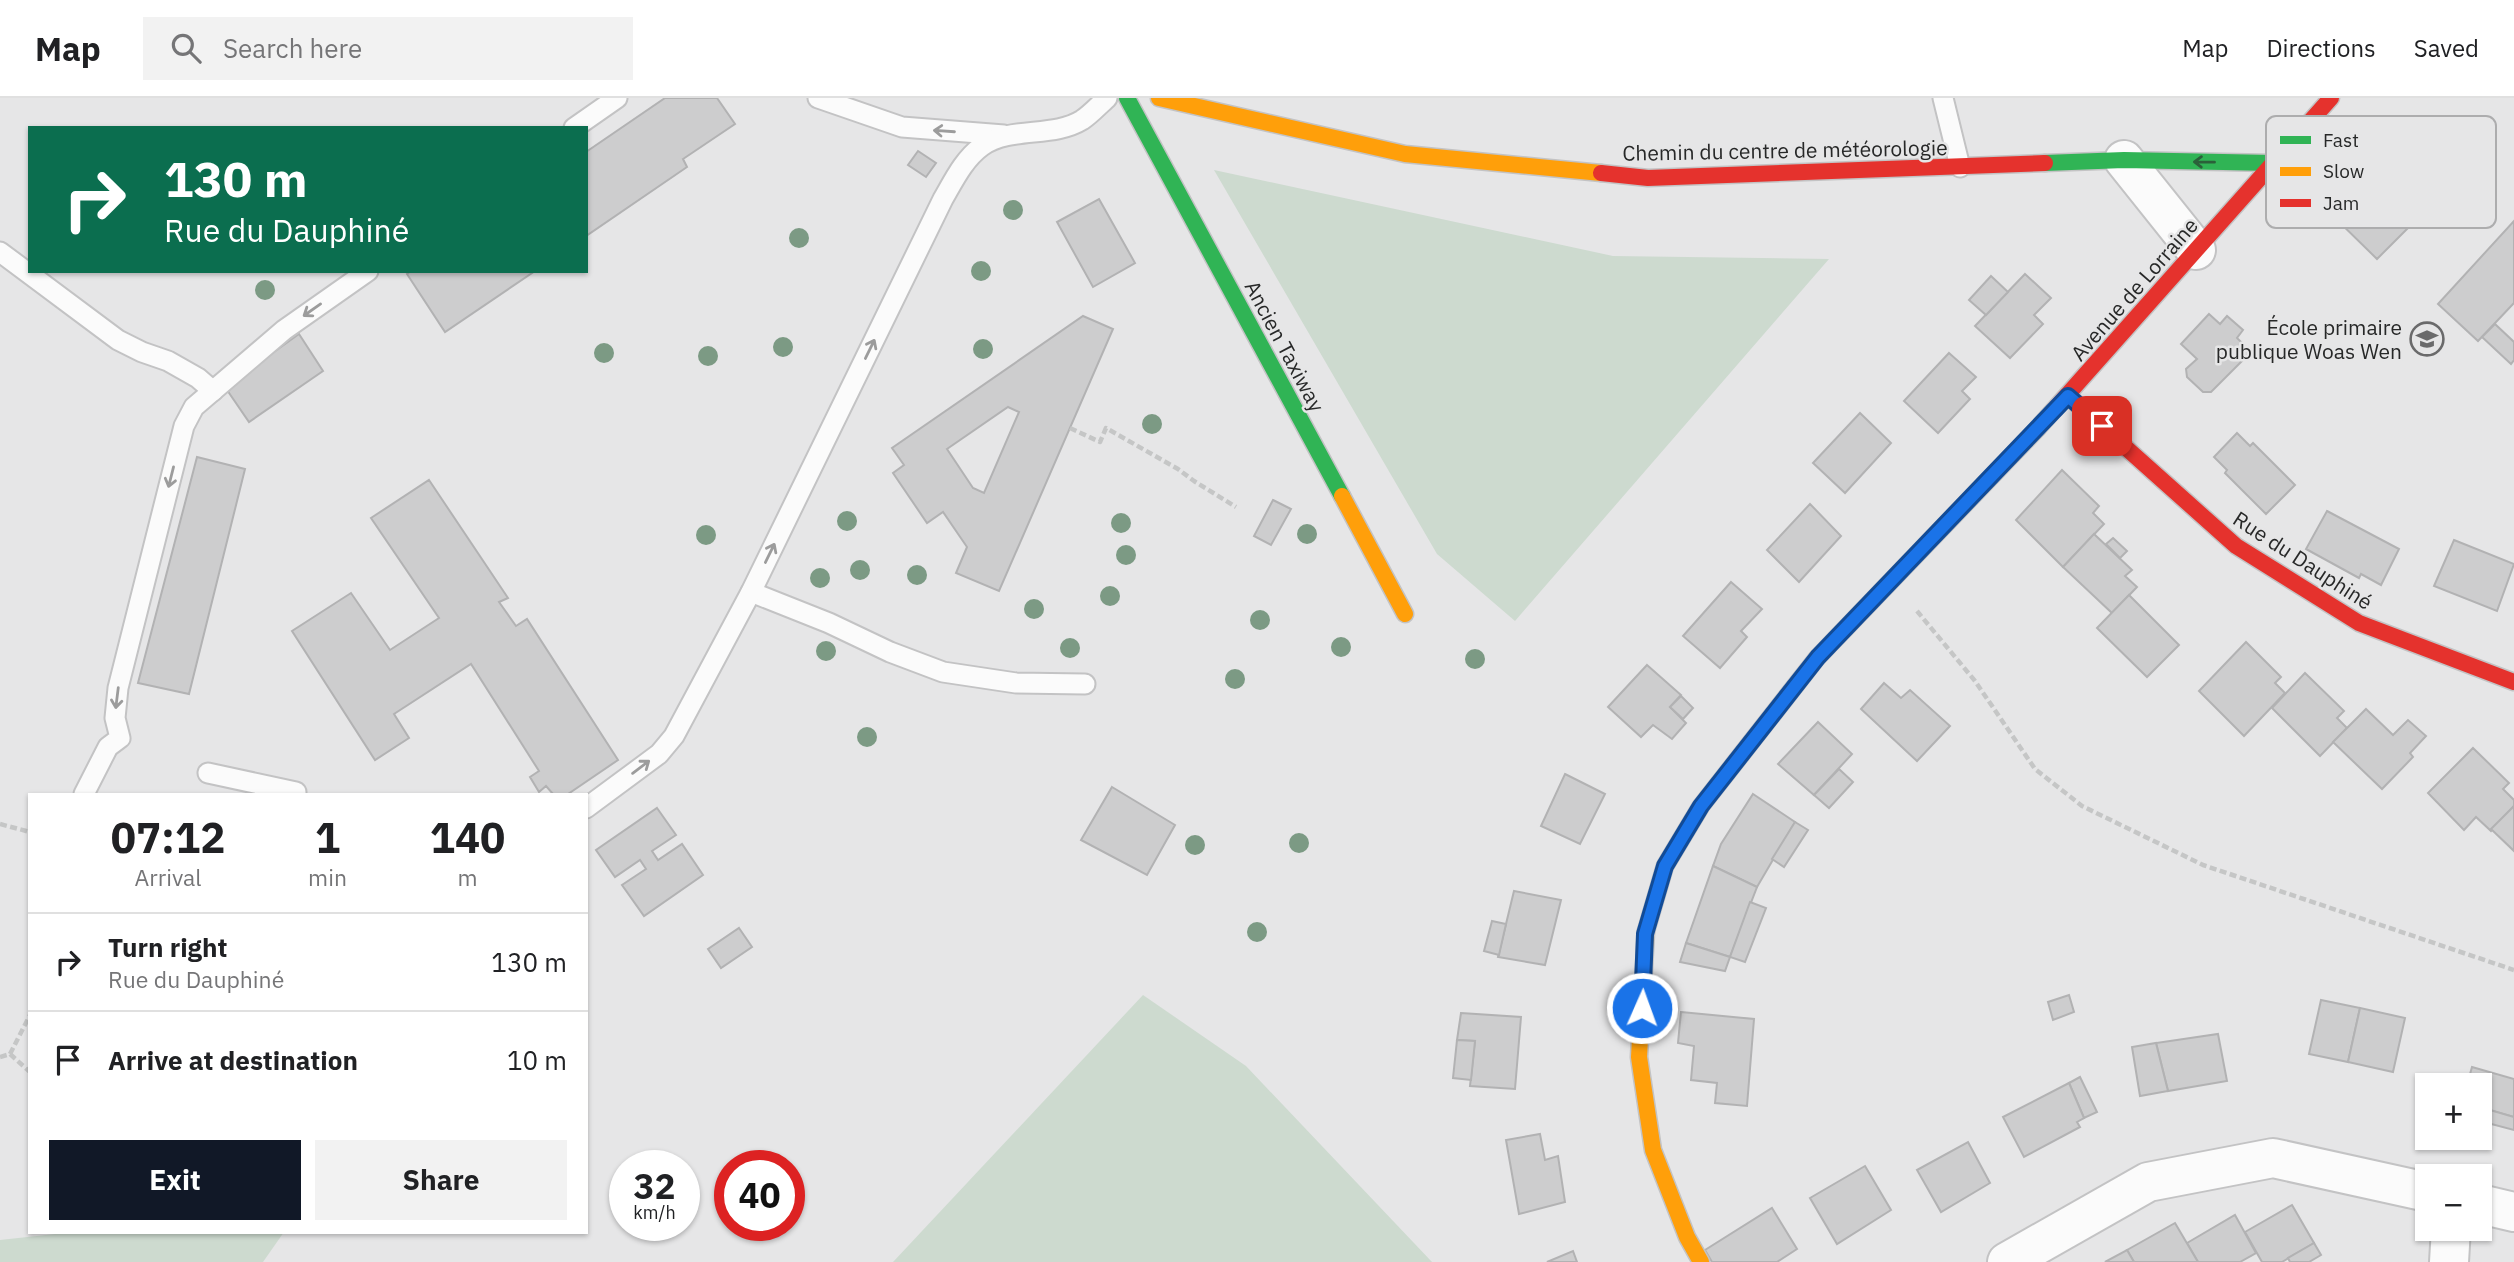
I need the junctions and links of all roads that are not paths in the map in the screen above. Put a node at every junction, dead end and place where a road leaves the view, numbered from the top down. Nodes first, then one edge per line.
1 (617, 98) edge
2 (818, 98) edge
3 (1107, 98) edge
4 (1127, 98) edge
5 (1159, 98) edge
6 (1942, 98) edge
7 (2331, 98) edge
8 (2315, 116) edge
9 (577, 126) edge
10 (1012, 135) junction
11 (2124, 160) junction
12 (2266, 163) edge
13 (1960, 167) junction
14 (2266, 170) edge
15 (2196, 250) junction
16 (0, 252) edge
17 (28, 273) edge
18 (28, 273) edge
19 (365, 273) edge
20 (213, 391) junction
21 (2068, 396) junction
22 (751, 592) junction
23 (1405, 614) dead end
24 (2514, 682) edge
25 (1084, 684) dead end
26 (208, 773) dead end
27 (296, 792) dead end
28 (84, 793) edge
29 (588, 807) edge
30 (2415, 1189) edge
31 (2492, 1207) edge
32 (2514, 1212) edge
33 (2450, 1241) edge
34 (1701, 1262) edge
35 (2007, 1262) edge
36 (2449, 1262) edge

1 - 9 lane
10 -> 2 lane
3 - 10 lane
4 - 23 street, Ancien Taxiway
5 - 13 street, Chemin du centre de météorologie
6 - 13 lane
7 - 8 street, Avenue de Lorraine
22 -> 10 lane
12 -> 11 street, Chemin du centre de météorologie
11 - 13 street, Chemin du centre de météorologie
11 - 15 street
14 - 15 street, Avenue de Lorraine
15 - 21 street, Avenue de Lorraine
16 - 17 lane
18 - 20 lane
19 -> 20 lane
20 -> 28 lane
21 - 24 street, Rue du Dauphiné
21 - 34 street, Avenue de Lorraine
22 - 25 lane
29 -> 22 lane
26 - 27 lane
30 - 35 street
31 - 32 street
33 - 36 street

